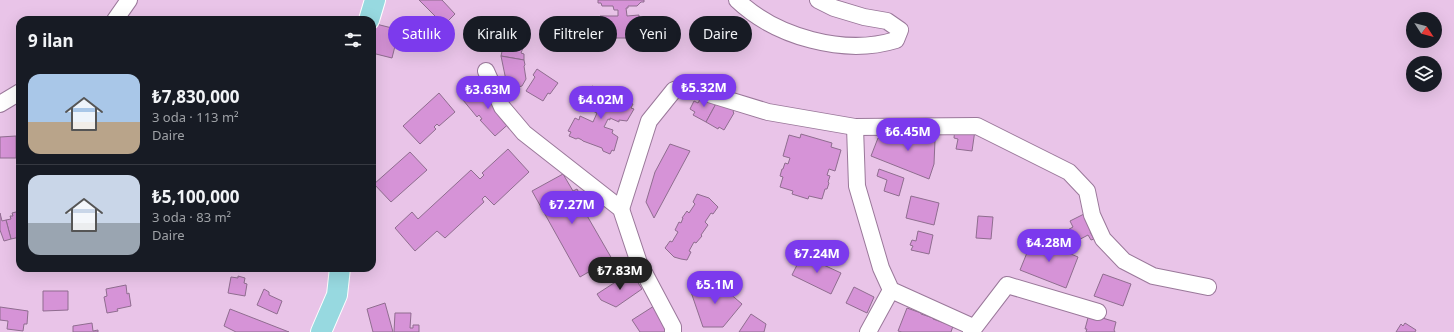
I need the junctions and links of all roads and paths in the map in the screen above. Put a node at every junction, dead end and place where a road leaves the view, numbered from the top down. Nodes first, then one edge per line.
1 (129, 0) edge
2 (375, 0) edge
3 (737, 0) edge
4 (818, 0) edge
5 (118, 16) edge
6 (371, 16) edge
7 (486, 71) dead end
8 (16, 94) edge
9 (0, 104) edge
10 (855, 126) junction
11 (621, 209) junction
12 (340, 272) edge
13 (1208, 287) dead end
14 (891, 290) junction
15 (1098, 312) dead end
16 (972, 330) edge
17 (321, 332) edge
18 (673, 332) edge
19 (868, 332) edge

1 - 5 street
2 - 6 main road
3 - 4 street
7 - 11 street
8 - 9 street
10 - 11 street
10 - 13 street
10 - 14 street
11 - 18 street
12 - 17 main road
14 - 16 street
14 - 19 street
15 - 16 street

